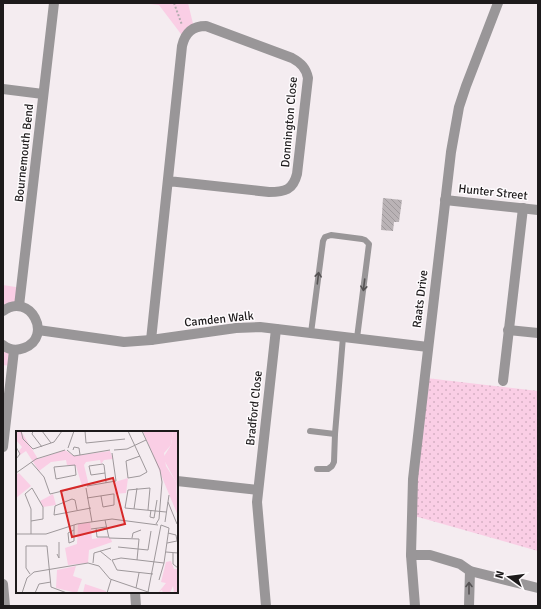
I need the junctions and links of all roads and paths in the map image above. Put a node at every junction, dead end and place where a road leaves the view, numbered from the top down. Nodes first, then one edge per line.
1 (54, 3) edge
2 (174, 3) edge
3 (498, 3) edge
4 (188, 32) junction
5 (3, 89) edge
6 (44, 94) junction
7 (168, 180) junction
8 (445, 200) junction
9 (522, 208) junction
10 (538, 210) edge
11 (19, 306) junction
12 (3, 311) edge
13 (276, 329) junction
14 (38, 330) junction
15 (508, 330) junction
16 (311, 333) junction
17 (538, 333) edge
18 (343, 337) junction
19 (357, 338) junction
20 (151, 340) junction
21 (3, 345) edge
22 (428, 347) junction
23 (14, 350) junction
24 (502, 381) dead end
25 (310, 431) dead end
26 (335, 434) junction
27 (3, 447) edge
28 (317, 469) dead end
29 (178, 481) edge
30 (258, 490) junction
31 (412, 555) junction
32 (470, 571) junction
33 (3, 584) edge
34 (538, 588) edge
35 (135, 593) edge
36 (5, 606) edge
37 (136, 606) edge
38 (266, 606) edge
39 (415, 606) edge
40 (469, 606) edge

1 - 6 street, Bournemouth Bend
2 - 4 path
3 - 8 street, Raats Drive
4 - 7 street
4 - 7 street, Donnington Close
5 - 6 street
6 - 11 street, Bournemouth Bend
7 - 20 street
8 - 9 street, Hunter Street
8 - 22 street, Raats Drive
9 - 10 street, Hunter Street
9 - 15 street
11 - 12 street
11 - 14 street
13 - 16 street, Camden Walk
13 - 20 street, Camden Walk
13 - 30 street, Bradford Close
14 - 20 street, Camden Walk
14 - 23 street
15 - 17 street
15 - 24 street
16 - 18 street, Camden Walk
16 -> 19 lane
18 - 19 street, Camden Walk
18 - 26 lane
19 - 22 street, Camden Walk
21 - 23 street
22 - 31 street, Raats Drive
23 - 27 street
25 - 26 lane
26 - 28 lane
29 - 30 street
30 - 38 street, Bradford Close
31 - 32 street
31 - 39 street, Raats Drive
32 - 34 street
40 -> 32 street
33 - 36 street
35 - 37 street

